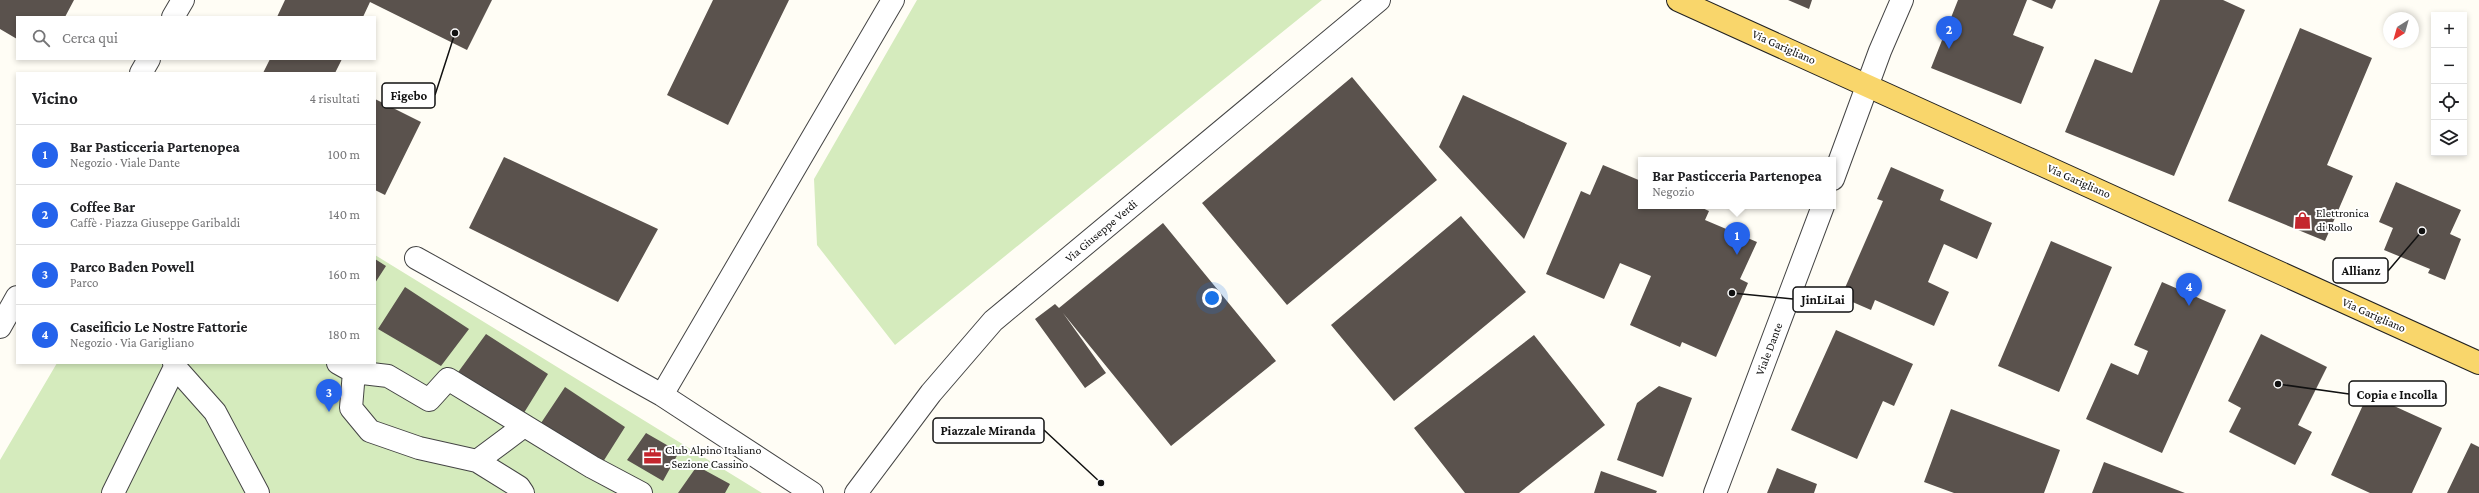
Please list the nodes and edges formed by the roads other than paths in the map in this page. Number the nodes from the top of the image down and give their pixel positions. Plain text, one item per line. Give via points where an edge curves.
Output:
1 (183, 0) edge
2 (892, 0) edge
3 (1380, 0) edge
4 (1678, 0) edge
5 (1902, 0) edge
6 (174, 16) edge
7 (148, 60) edge
8 (142, 72) edge
9 (1868, 85) junction
10 (1836, 171) edge
11 (1822, 209) edge
12 (416, 258) dead end
13 (16, 299) edge
14 (0, 327) edge
15 (2479, 363) edge
16 (175, 365) edge
17 (346, 368) edge
18 (662, 395) junction
19 (524, 426) junction
20 (477, 461) junction
21 (113, 493) edge
22 (258, 493) edge
23 (523, 493) edge
24 (641, 493) edge
25 (812, 493) edge
26 (856, 493) edge
27 (1715, 493) edge

1 - 6 street
2 - 18 street
3 - 26 street, Via Giuseppe Verdi via 992,321 931,393
4 - 9 main road, Via Garigliano
5 - 9 street
7 - 8 street
9 - 10 street
9 - 15 main road, Via Garigliano
11 - 27 street, Viale Dante
12 - 18 street
13 - 14 street
16 - 21 street
16 - 22 street via 215,412
17 - 19 street via 388,376 428,400 448,379
17 - 20 street via 351,408 370,431 419,448
18 - 25 street
19 - 20 street
19 - 24 street
20 - 23 street via 519,487

